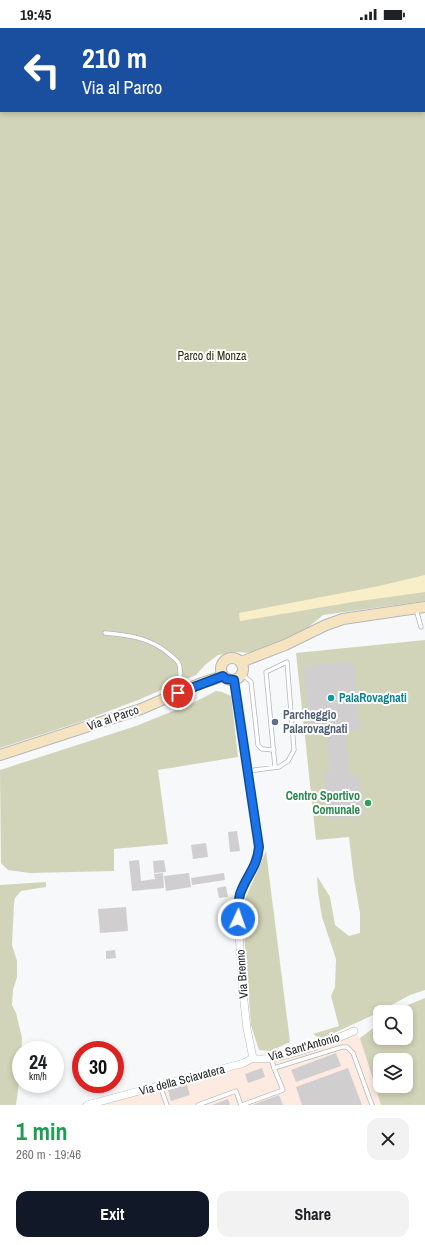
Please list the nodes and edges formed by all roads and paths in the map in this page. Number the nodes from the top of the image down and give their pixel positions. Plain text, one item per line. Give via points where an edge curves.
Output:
1 (422, 608) edge
2 (421, 627) dead end
3 (105, 632) dead end
4 (241, 662) junction
5 (223, 676) junction
6 (238, 677) junction
7 (178, 693) junction
8 (274, 750) junction
9 (0, 755) edge
10 (275, 768) junction
11 (247, 771) junction
12 (354, 1031) dead end
13 (253, 1058) junction
14 (271, 1058) junction
15 (274, 1068) junction
16 (160, 1086) junction
17 (87, 1105) edge
18 (167, 1105) edge
19 (198, 1105) edge
20 (241, 1105) edge
21 (372, 1105) edge

1 - 2 lane
1 - 4 street via 343,619
3 - 7 lane via 130,635 161,647 180,666
4 - 5 street via 232,657 222,662 220,670
4 - 6 street via 243,668
5 - 6 street via 226,679
5 - 7 street, Via al Parco
6 - 8 lane via 251,682 258,744 262,749
6 - 11 street, Via Brenno
7 - 9 street, Via al Parco via 136,710
8 - 10 lane
8 - 10 lane via 266,672 287,662 294,750 288,761
10 - 11 lane
11 - 13 street, Via Brenno via 259,847 258,858 241,893 238,919 247,1030
12 - 14 street, Via Sant'Antonio
13 - 14 street, Via Sant'Antonio
13 - 16 street, Via della Sciavatera via 244,1063
14 - 15 lane
15 - 20 lane via 283,1090
15 - 21 lane via 342,1047 347,1048 353,1053
16 - 17 street, Via della Sciavatera
16 - 18 lane
19 - 20 lane via 236,1091

